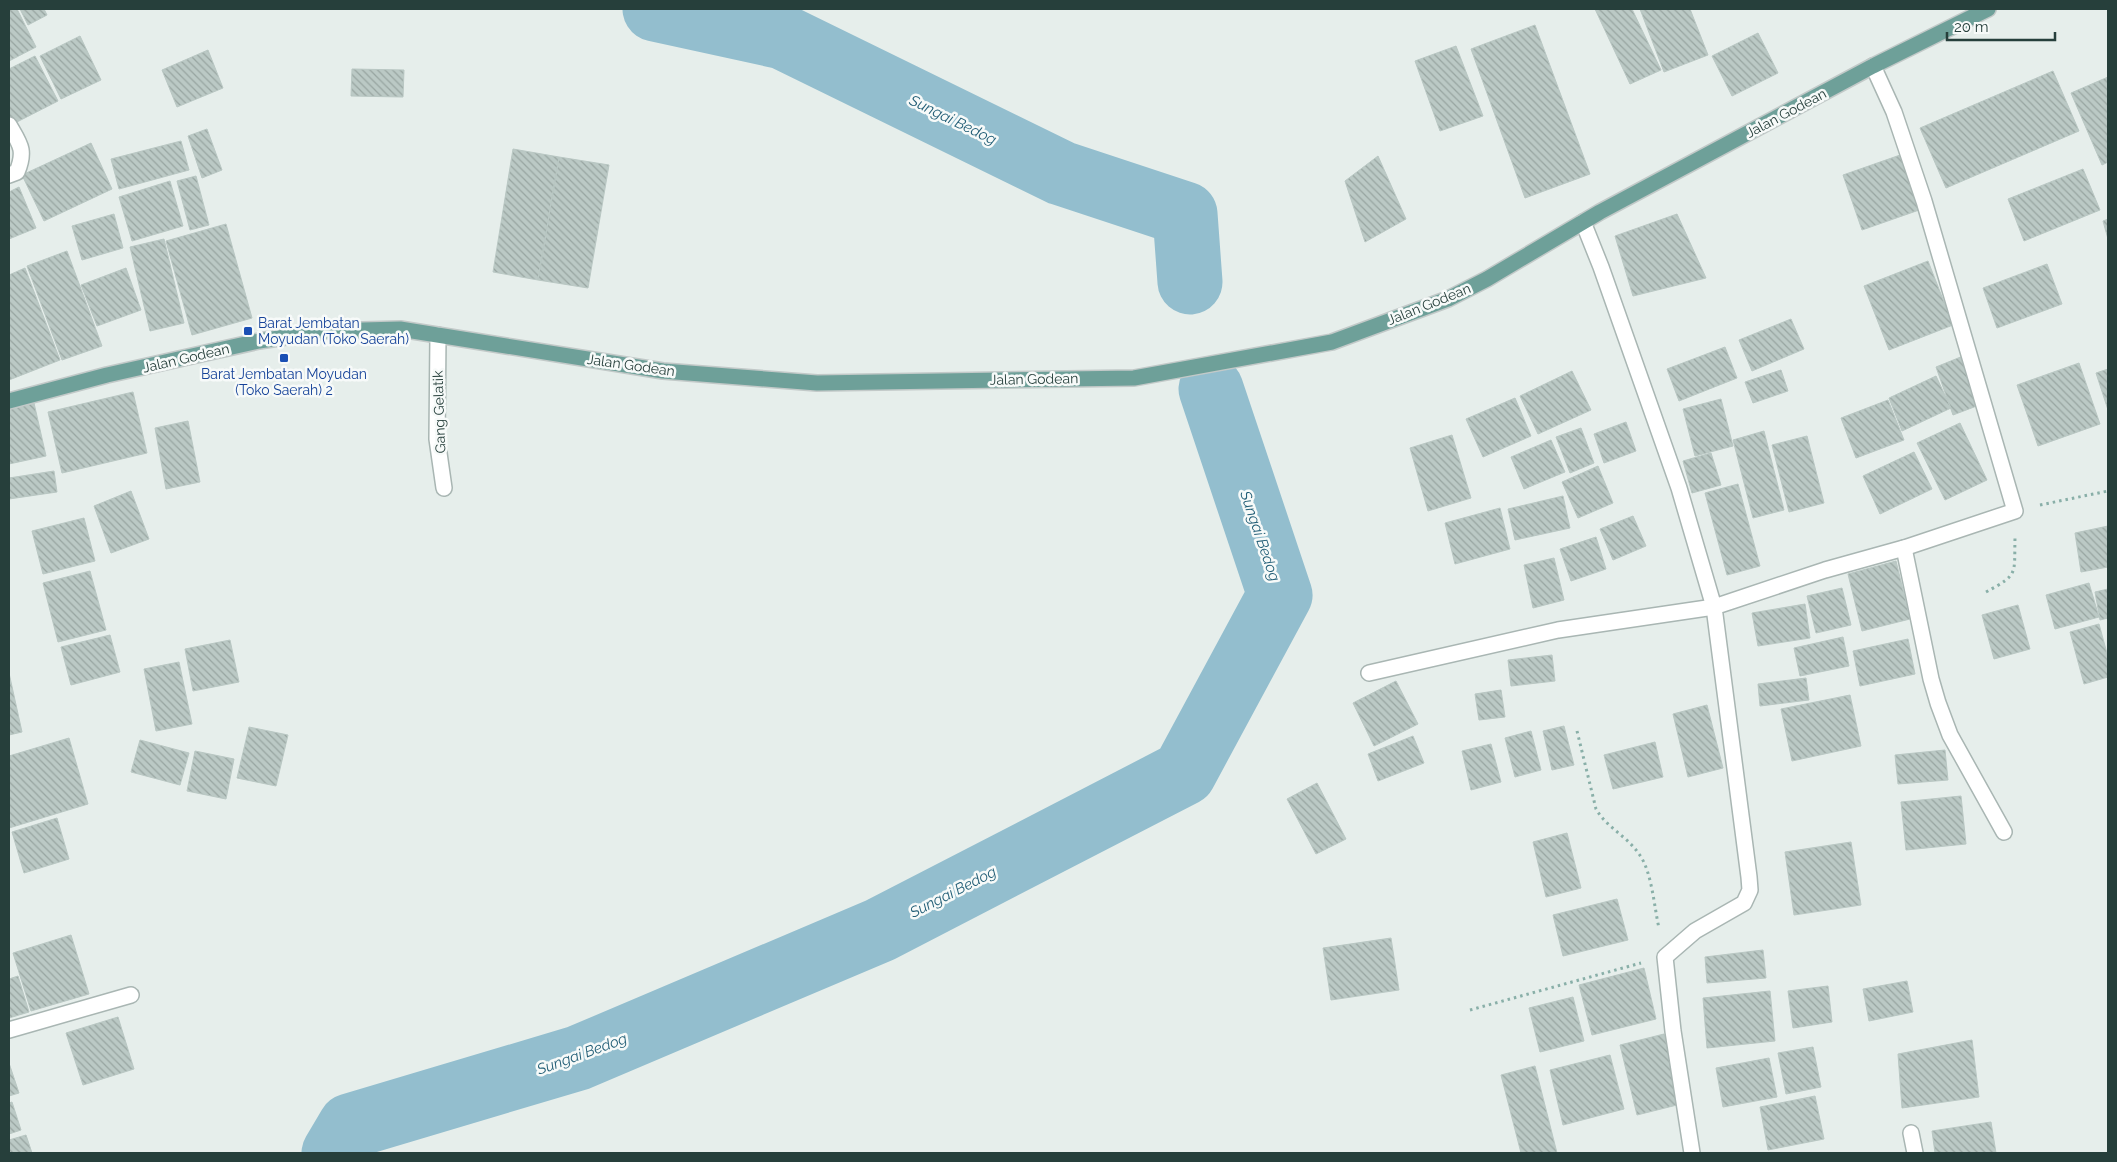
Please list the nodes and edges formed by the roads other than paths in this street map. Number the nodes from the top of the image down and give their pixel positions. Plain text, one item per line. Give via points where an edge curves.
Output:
1 (1988, 9) edge
2 (1873, 66) junction
3 (9, 125) edge
4 (9, 175) edge
5 (1583, 222) junction
6 (438, 335) junction
7 (9, 401) edge
8 (444, 488) dead end
9 (1904, 548) junction
10 (1714, 607) junction
11 (1369, 673) dead end
12 (2004, 832) dead end
13 (131, 995) dead end
14 (9, 1030) edge
15 (1911, 1133) dead end
16 (1692, 1153) edge
17 (1915, 1153) edge

1 - 2 main road, Jalan Godean
2 - 5 main road, Jalan Godean
2 - 9 street via 1894,112 1924,201 2015,511
3 - 4 street via 23,157 17,172
5 - 6 main road, Jalan Godean via 1448,299 1332,342 1134,378 817,383 663,371
5 - 10 street via 1678,488
6 - 7 main road, Jalan Godean via 400,330 326,331 259,341
6 - 8 street, Gang Gelatik via 437,439
9 - 10 street
9 - 12 street via 1938,703 1950,735
10 - 11 street via 1558,630
10 - 16 street via 1750,890 1744,903 1695,931 1665,956
13 - 14 street
15 - 17 street

